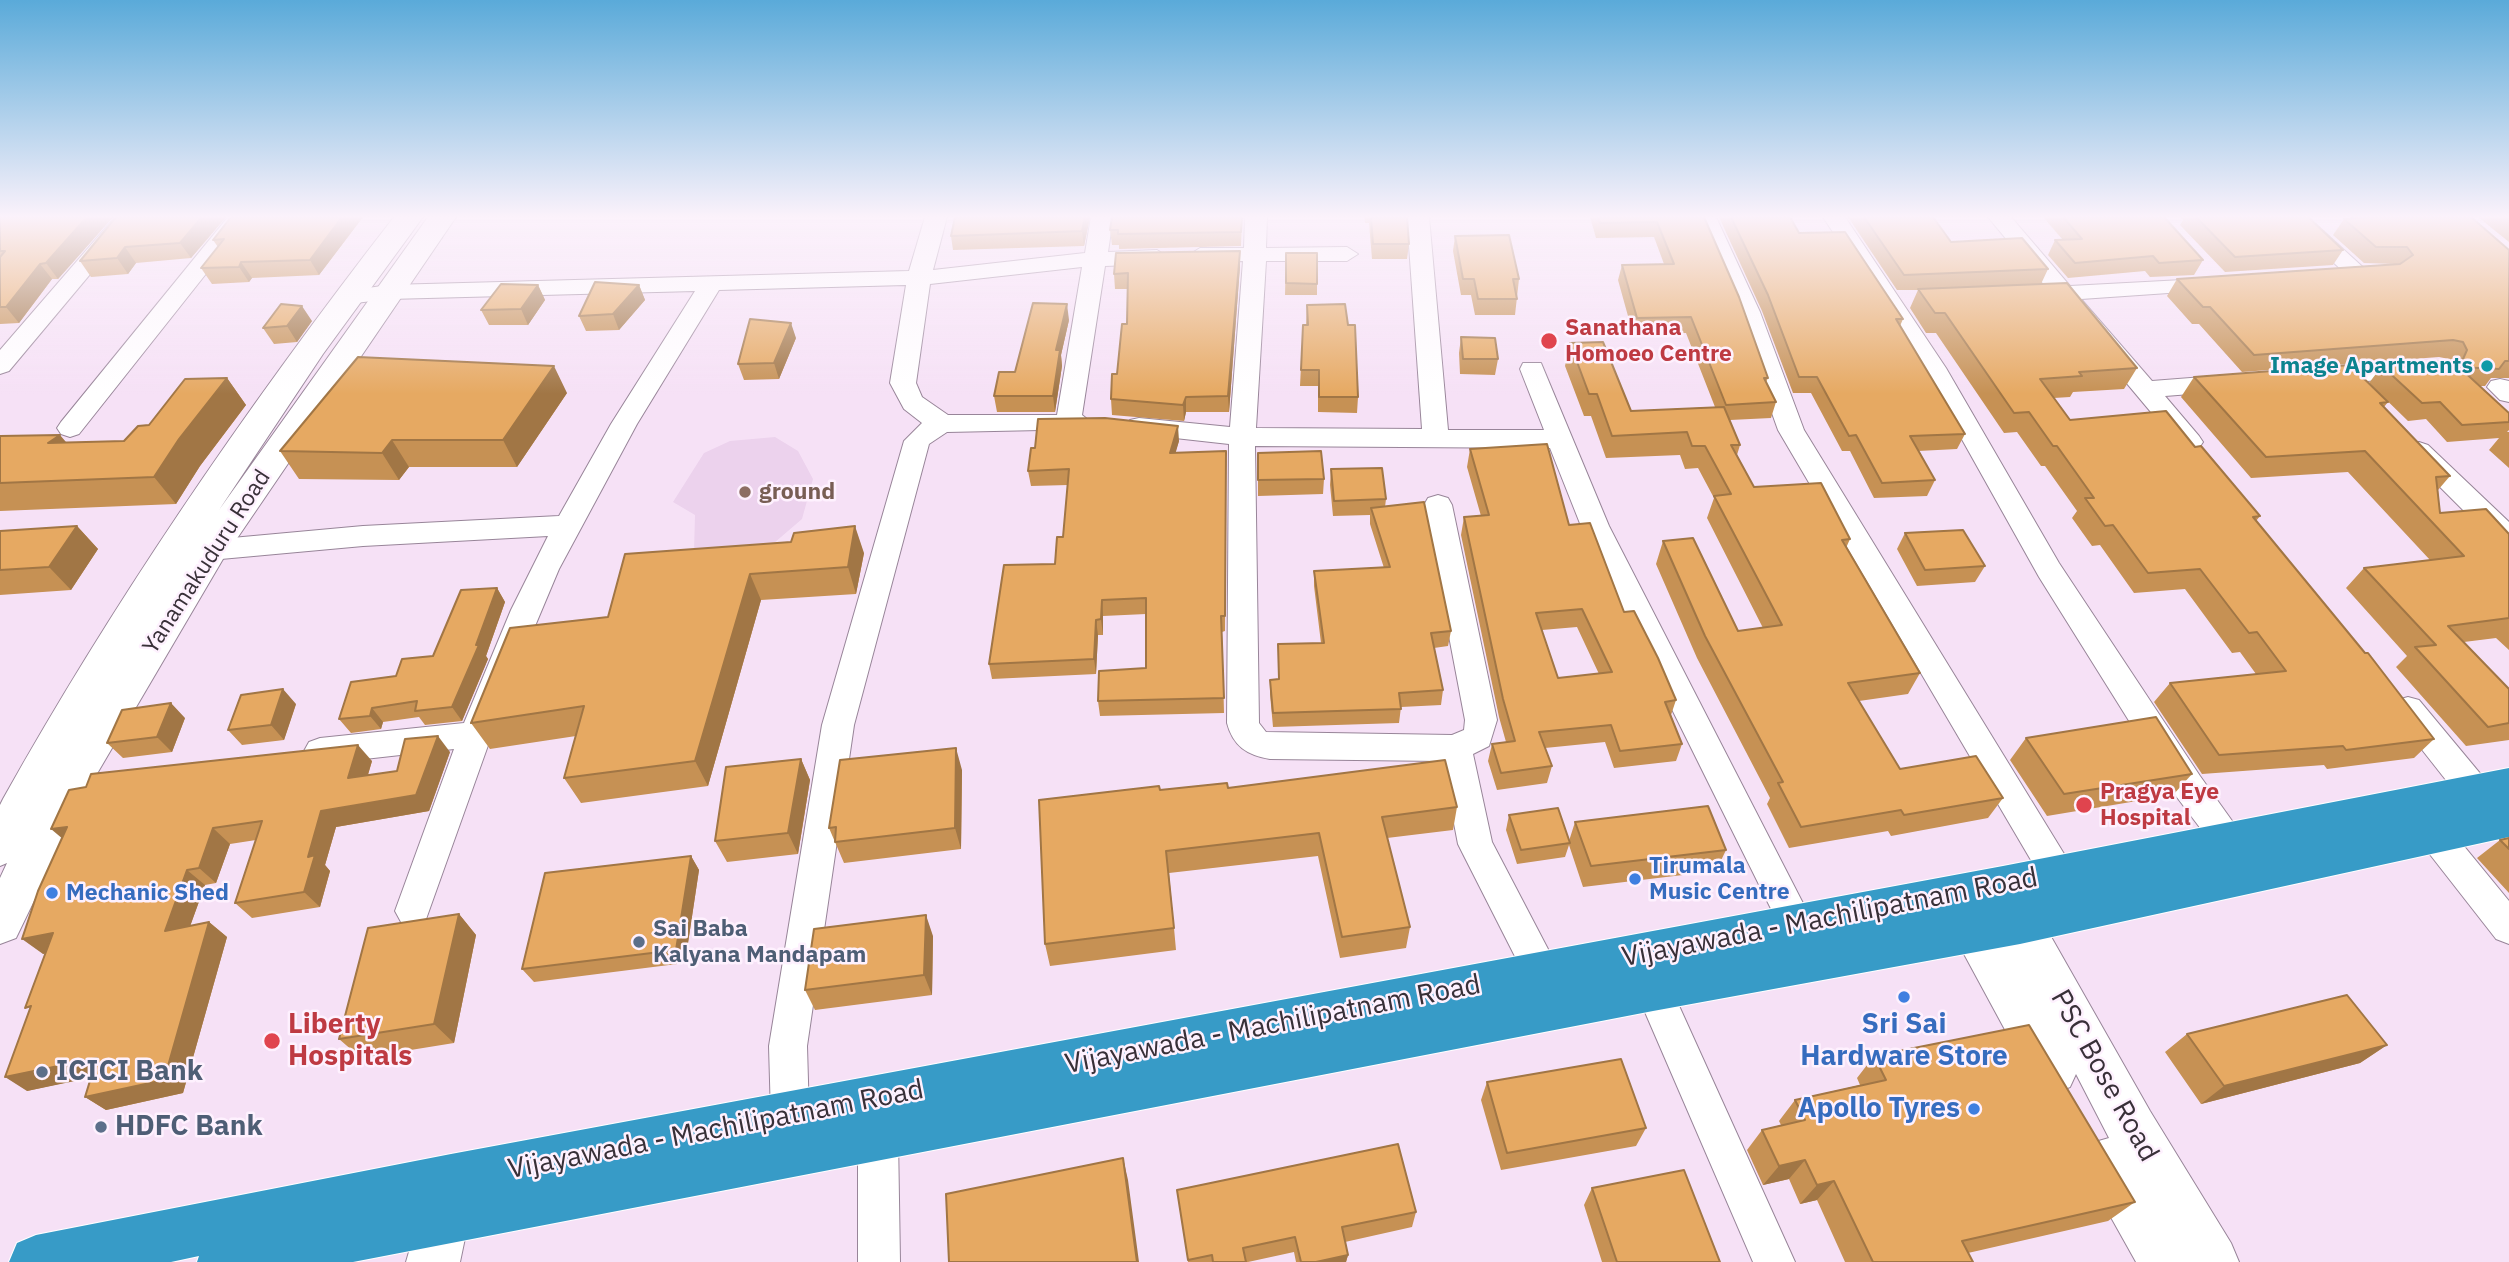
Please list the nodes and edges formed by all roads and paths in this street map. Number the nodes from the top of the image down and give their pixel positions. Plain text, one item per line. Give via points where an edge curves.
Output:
1 (77, 276) edge
2 (193, 276) edge
3 (363, 276) edge
4 (400, 276) edge
5 (939, 276) edge
6 (1093, 276) edge
7 (1253, 276) edge
8 (1423, 276) edge
9 (1732, 276) edge
10 (1883, 276) edge
11 (2048, 276) edge
12 (2217, 276) edge
13 (919, 278) junction
14 (711, 284) junction
15 (389, 292) junction
16 (2062, 293) junction
17 (2026, 295) edge
18 (347, 297) junction
19 (0, 366) edge
20 (2439, 368) edge
21 (1531, 369) dead end
22 (2342, 375) junction
23 (2300, 378) edge
24 (2258, 381) edge
25 (2147, 389) junction
26 (2362, 394) edge
27 (1068, 423) junction
28 (943, 424) junction
29 (70, 428) dead end
30 (2401, 433) edge
31 (1242, 437) junction
32 (1436, 439) junction
33 (1558, 439) junction
34 (2208, 463) edge
35 (1438, 505) dead end
36 (569, 525) junction
37 (2509, 539) edge
38 (210, 550) junction
39 (2389, 686) edge
40 (477, 734) junction
41 (1456, 748) junction
42 (287, 755) edge
43 (112, 775) edge
44 (71, 779) junction
45 (2498, 799) edge
46 (2433, 833) junction
47 (2228, 839) junction
48 (0, 847) edge
49 (2057, 873) junction
50 (1988, 909) junction
51 (413, 911) dead end
52 (0, 924) edge
53 (1796, 925) junction
54 (2509, 928) edge
55 (1543, 974) junction
56 (1653, 989) junction
57 (1236, 1050) junction
58 (790, 1116) junction
59 (878, 1137) junction
60 (438, 1240) edge
61 (36, 1262) edge
62 (224, 1262) edge
63 (879, 1262) edge
64 (1774, 1262) edge
65 (2166, 1262) edge
66 (2212, 1262) edge

1 - 19 street
2 - 29 street
3 - 18 street, Yanamakuduru Road
4 - 15 street, Yanamakuduru Road
5 - 13 street
6 - 27 street
7 - 31 street
8 - 32 street
9 - 49 street via 1791,430
10 - 47 street via 1903,300 1934,368 2049,570 2188,786
11 - 16 street
12 - 16 street via 2225,282
13 - 14 street
13 - 28 street via 902,383 906,397 917,409
14 - 15 street
14 - 36 street via 630,411
15 - 18 street
15 - 38 street, Yanamakuduru Road
16 - 17 street
16 - 25 street
18 - 48 street, Yanamakuduru Road via 214,488 105,660
20 - 22 street
21 - 33 street
22 - 23 street
22 - 26 street
24 - 25 street
25 - 34 street
27 - 28 street
27 - 31 street
28 - 58 street via 917,441 838,726 788,1046
30 - 37 street
31 - 32 street
31 - 41 street via 1245,733 1270,746
32 - 33 street
33 - 53 street via 1595,526
35 - 41 street via 1481,720 1478,737
36 - 38 street
36 - 40 street via 519,625
38 - 44 street, Yanamakuduru Road
39 - 45 street
40 - 42 street
40 - 51 street
41 - 55 street via 1475,844
43 - 44 street
44 - 52 street, Yanamakuduru Road
45 - 46 highway, Vijayawada - Machilipatnam Road
45 - 47 highway, Vijayawada - Machilipatnam Road
46 - 50 highway, Vijayawada - Machilipatnam Road
46 - 54 street
47 - 49 highway, Vijayawada - Machilipatnam Road
49 - 50 highway, Vijayawada - Machilipatnam Road
50 - 53 highway, Vijayawada - Machilipatnam Road
50 - 56 highway, Vijayawada - Machilipatnam Road
50 - 65 street, PSC Bose Road
50 - 66 street, PSC Bose Road via 2132,1129
53 - 55 highway, Vijayawada - Machilipatnam Road
55 - 57 highway, Vijayawada - Machilipatnam Road
56 - 57 highway, Vijayawada - Machilipatnam Road
56 - 64 street
57 - 58 highway, Vijayawada - Machilipatnam Road
57 - 59 highway, Vijayawada - Machilipatnam Road
58 - 61 highway, Vijayawada - Machilipatnam Road
59 - 60 highway, Vijayawada - Machilipatnam Road
59 - 63 street
60 - 62 highway, Vijayawada - Machilipatnam Road

